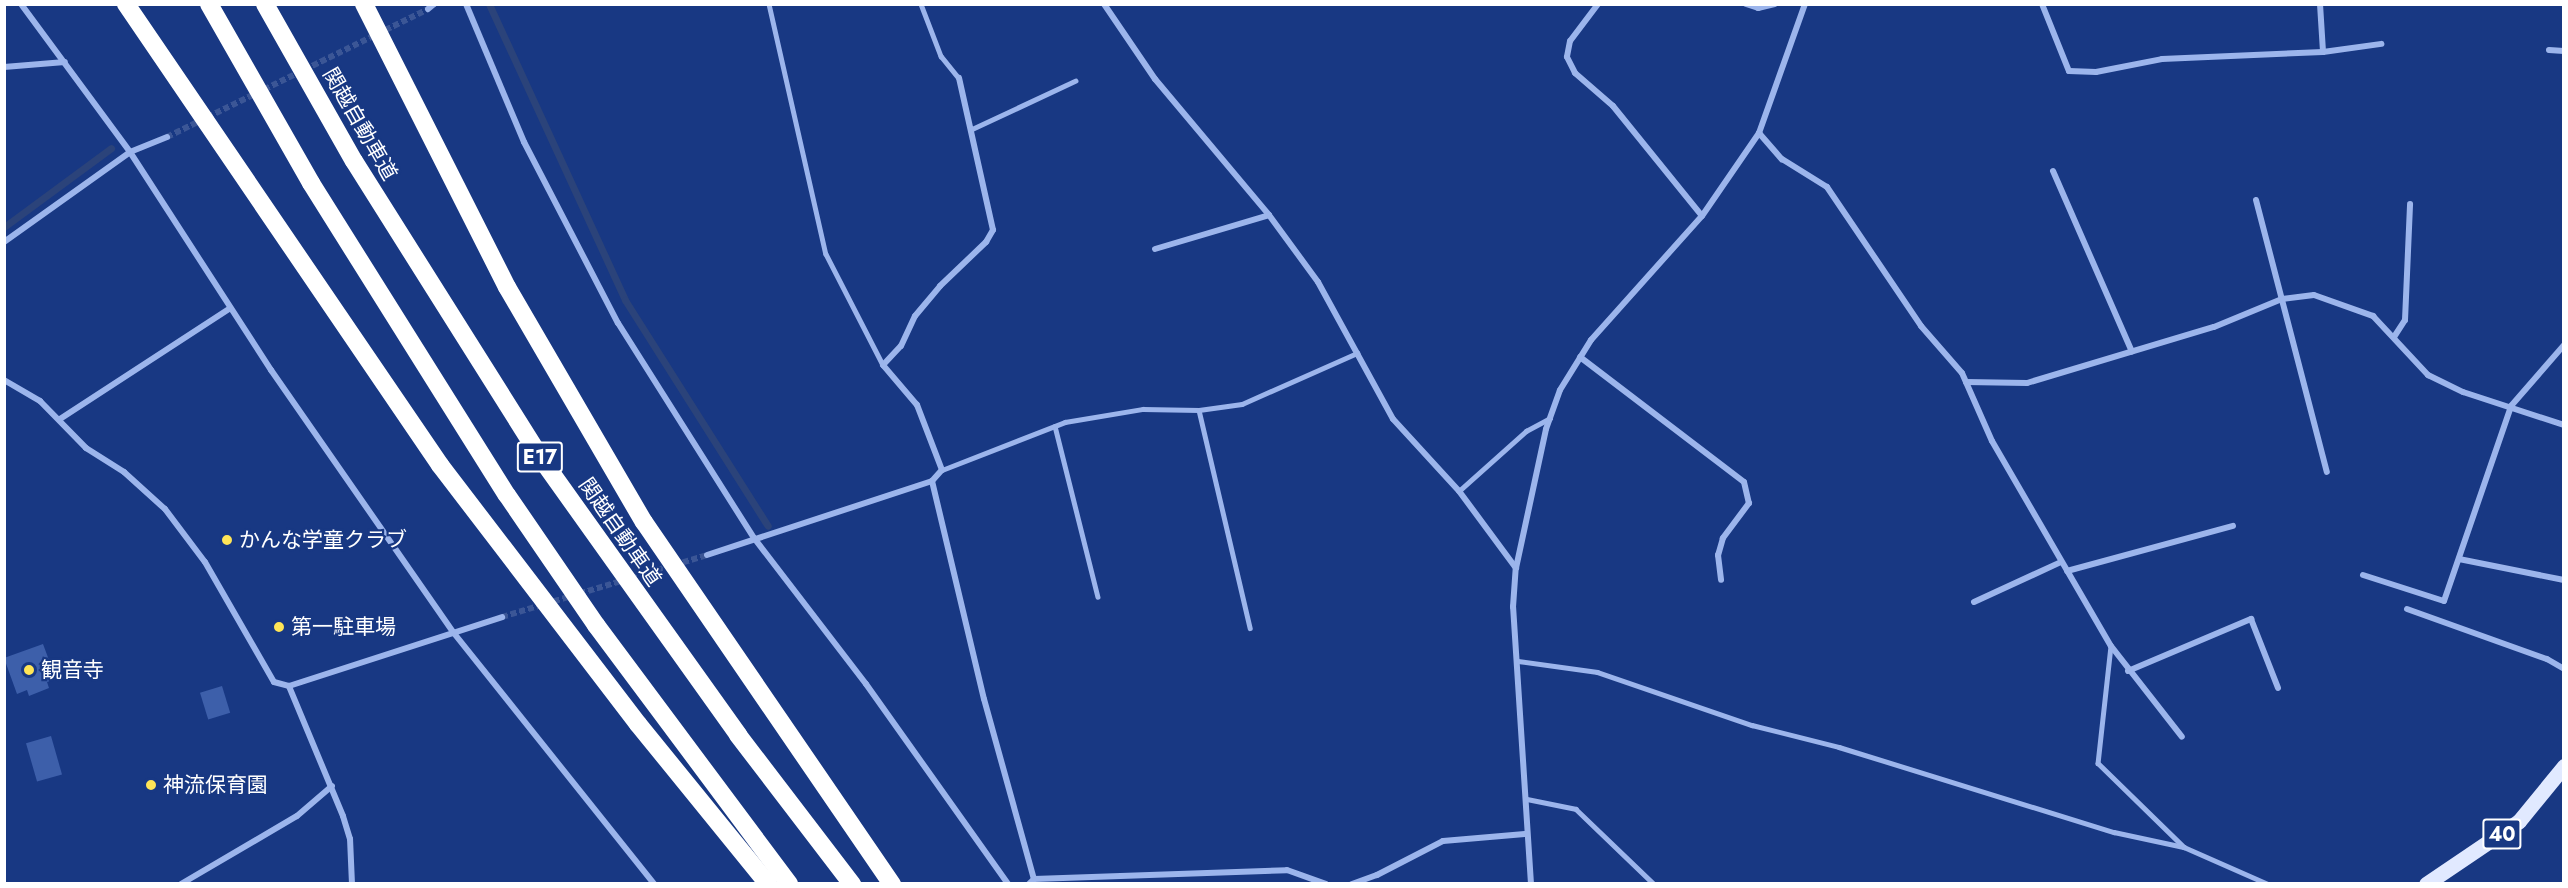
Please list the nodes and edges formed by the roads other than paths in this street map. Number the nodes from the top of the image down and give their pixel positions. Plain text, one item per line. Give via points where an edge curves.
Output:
1 (21, 4) edge
2 (126, 4) edge
3 (209, 4) edge
4 (265, 4) edge
5 (364, 4) edge
6 (466, 4) edge
7 (769, 4) edge
8 (921, 4) edge
9 (1104, 4) edge
10 (1598, 4) edge
11 (1746, 4) edge
12 (1775, 4) edge
13 (1805, 4) edge
14 (2042, 4) edge
15 (2320, 4) edge
16 (2381, 44) dead end
17 (2548, 50) dead end
18 (2564, 51) edge
19 (2323, 52) junction
20 (65, 62) junction
21 (4, 67) edge
22 (958, 78) joint
23 (1075, 81) dead end
24 (972, 129) junction
25 (1759, 133) junction
26 (167, 137) tunnel mouth
27 (130, 152) junction
28 (2053, 171) dead end
29 (2256, 200) dead end
30 (2410, 204) dead end
31 (1269, 214) junction
32 (1702, 216) junction
33 (4, 242) edge
34 (1155, 249) dead end
35 (2282, 299) junction
36 (230, 308) junction
37 (2394, 337) junction
38 (2564, 345) edge
39 (2132, 352) junction
40 (1357, 353) junction
41 (1581, 357) junction
42 (883, 365) junction
43 (4, 380) edge
44 (1966, 382) junction
45 (2511, 406) junction
46 (1199, 410) junction
47 (1550, 418) junction
48 (60, 419) junction
49 (2564, 425) edge
50 (1055, 426) junction
51 (942, 470) junction
52 (2327, 472) dead end
53 (932, 481) junction
54 (1460, 491) junction
55 (2233, 526) dead end
56 (754, 538) junction
57 (707, 555) tunnel mouth
58 (2459, 559) junction
59 (2061, 562) junction
60 (1516, 568) junction
61 (2067, 571) junction
62 (2363, 575) dead end
63 (1721, 580) dead end
64 (2564, 580) edge
65 (1098, 597) dead end
66 (1974, 602) dead end
67 (2407, 609) dead end
68 (502, 617) tunnel mouth
69 (1250, 628) dead end
70 (453, 632) junction
71 (2110, 646) junction
72 (1518, 661) junction
73 (2564, 669) edge
74 (2128, 671) junction
75 (289, 686) junction
76 (2278, 688) dead end
77 (2182, 737) dead end
78 (2564, 766) edge
79 (332, 786) junction
80 (1527, 799) junction
81 (1525, 834) junction
82 (2184, 847) junction
83 (1031, 881) edge
84 (181, 884) edge
85 (352, 884) edge
86 (654, 884) edge
87 (768, 884) edge
88 (789, 884) edge
89 (852, 884) edge
90 (892, 884) edge
91 (1008, 884) edge
92 (1326, 884) edge
93 (1352, 884) edge
94 (1531, 884) edge
95 (1654, 884) edge
96 (2268, 884) edge
97 (2426, 884) edge

1 - 20 street
2 - 87 highway via 441,465 631,715
3 - 88 highway, E17 via 358,260 507,495 596,625
4 - 89 highway, 関越自動車道 / E17 via 366,180 545,464 738,735
5 - 90 highway via 507,287 627,493 728,649
6 - 56 street via 524,142 618,323
7 - 42 lane via 826,254
8 - 22 lane via 941,56
9 - 31 street via 1155,79
10 - 32 street via 1570,41 1567,57 1575,73 1613,106
11 - 12 street via 1758,8
13 - 25 street
14 - 19 street via 2069,71 2096,72 2162,59
15 - 19 street
16 - 19 street
17 - 18 street
20 - 21 street
20 - 27 street
22 - 24 street
23 - 24 lane
24 - 42 street via 993,230 921,308 901,346
25 - 32 street
25 - 44 street via 1782,159 1827,187 1921,326
26 - 27 street
27 - 33 street
27 - 36 street
28 - 39 street
29 - 35 street
30 - 37 street via 2405,320
31 - 34 street
31 - 40 street via 1318,282
32 - 41 street via 1591,340
35 - 37 street via 2314,295 2339,303 2373,316
35 - 39 street via 2214,327
35 - 52 street
36 - 48 street
36 - 70 street
37 - 45 street via 2428,375 2463,392
38 - 45 street
39 - 44 street via 2026,383
40 - 46 lane via 1242,404
40 - 54 street via 1393,419
41 - 47 street via 1560,390
41 - 63 street via 1744,482 1749,503 1723,538 1718,555
42 - 51 street via 917,405
43 - 48 street via 40,401
44 - 59 street via 1992,441
45 - 49 street
45 - 58 street
46 - 50 lane via 1143,409
46 - 69 lane
47 - 54 lane via 1526,431
47 - 60 street
48 - 75 street via 86,448 124,472 165,509 205,562 274,682
50 - 51 lane
50 - 65 lane
51 - 53 street
53 - 56 street
53 - 83 street
54 - 60 street
55 - 61 street
56 - 57 street
56 - 91 street via 866,684
58 - 62 street via 2444,602
58 - 64 street
59 - 61 street
59 - 66 street
60 - 72 street via 1513,607
61 - 71 street
67 - 73 street via 2547,659
68 - 70 street
70 - 75 street
70 - 86 street
71 - 74 street
71 - 82 lane via 2097,763
72 - 80 street
72 - 82 lane via 1597,672 1701,704 1752,725 1839,747 2114,832
74 - 76 street via 2252,619
74 - 77 street
75 - 79 street
78 - 97 main road, 40 via 2519,821
79 - 84 street via 297,816
79 - 85 street via 350,839
80 - 81 street
80 - 95 lane via 1576,809
81 - 93 street via 1443,841
81 - 94 street
82 - 96 lane
83 - 92 street via 1287,870

